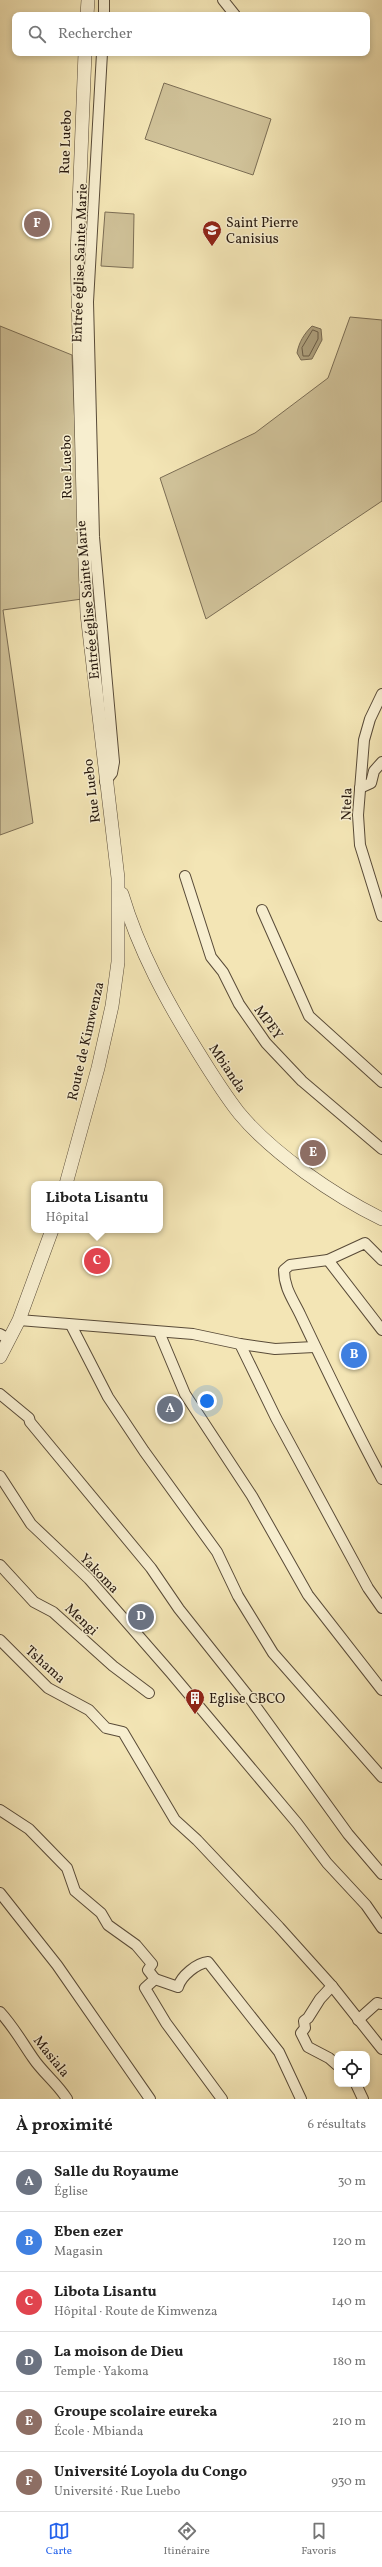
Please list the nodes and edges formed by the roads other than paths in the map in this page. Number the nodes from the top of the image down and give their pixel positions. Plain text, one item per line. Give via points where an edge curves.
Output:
1 (88, 0) edge
2 (104, 0) edge
3 (223, 0) edge
4 (87, 12) edge
5 (104, 12) edge
6 (233, 12) edge
7 (85, 56) edge
8 (102, 56) edge
9 (382, 694) edge
10 (382, 762) edge
11 (105, 782) junction
12 (360, 788) junction
13 (185, 876) dead end
14 (118, 878) junction
15 (262, 910) dead end
16 (382, 916) edge
17 (382, 1082) edge
18 (382, 1150) edge
19 (67, 1181) edge
20 (382, 1219) edge
21 (51, 1233) edge
22 (328, 1260) junction
23 (382, 1260) edge
24 (19, 1320) junction
25 (71, 1325) junction
26 (382, 1330) edge
27 (159, 1332) junction
28 (5, 1336) edge
29 (240, 1344) junction
30 (314, 1347) junction
31 (0, 1357) edge
32 (0, 1394) edge
33 (0, 1476) edge
34 (382, 1479) edge
35 (0, 1565) edge
36 (382, 1608) edge
37 (0, 1640) edge
38 (382, 1690) edge
39 (148, 1693) dead end
40 (382, 1777) edge
41 (0, 1810) edge
42 (382, 1874) edge
43 (0, 1893) edge
44 (382, 1928) edge
45 (155, 1979) junction
46 (332, 1986) junction
47 (382, 2004) edge
48 (0, 2012) edge
49 (358, 2020) junction
50 (382, 2049) edge
51 (334, 2062) edge
52 (357, 2087) edge
53 (67, 2099) edge
54 (150, 2099) edge
55 (222, 2099) edge
56 (301, 2099) edge
57 (363, 2099) edge

1 - 4 street
2 - 5 street
3 - 6 street
7 - 11 street, Rue Luebo via 77,255 84,537 87,614
8 - 11 street, Entrée église Sainte Marie via 88,302 94,536 114,762 112,773
9 - 12 street, Ntela via 370,719 364,740
10 - 12 street via 374,771 371,783
11 - 14 street, Rue Luebo
12 - 16 street, Ntela via 360,845
13 - 18 street, MPEY via 211,957 266,1043 302,1081
14 - 19 street, Route de Kimwenza via 118,962 112,1006
14 - 20 street, Mbianda via 142,952 179,1022 240,1114 293,1163 328,1188
15 - 17 street via 308,1016
21 - 24 street
22 - 23 street via 365,1243
22 - 26 street
22 - 30 street via 290,1265 284,1270 287,1291
24 - 25 street
24 - 28 street
25 - 27 street
25 - 40 street via 108,1397 217,1552 238,1596 273,1653
27 - 29 street via 206,1335
27 - 38 street via 185,1394 252,1496 308,1595
28 - 31 street
29 - 30 street via 275,1349
29 - 36 street via 276,1418 368,1588
30 - 34 street
32 - 42 street via 29,1418 151,1568 335,1817
33 - 44 street, Yakoma via 31,1524 89,1579 229,1742 327,1863 366,1905
35 - 39 street, Mengi via 34,1602 53,1612
37 - 46 street, Tshama via 48,1688 89,1710 106,1728 123,1732 175,1820 197,1840
41 - 45 street via 29,1829 67,1868 73,1889 101,1913 108,1925 136,1945 152,1964 148,1970
43 - 54 street via 57,1965
45 - 55 street via 144,1988 166,2023
45 - 56 street via 178,1987 180,1981 194,1967 208,1962 279,2052
46 - 49 street, Tshama
46 - 51 street via 304,2021 305,2028 301,2033 308,2048
47 - 49 street via 377,2003
48 - 53 street, Masiala via 15,2028 33,2059 59,2086
49 - 50 street, Tshama
52 - 57 street

